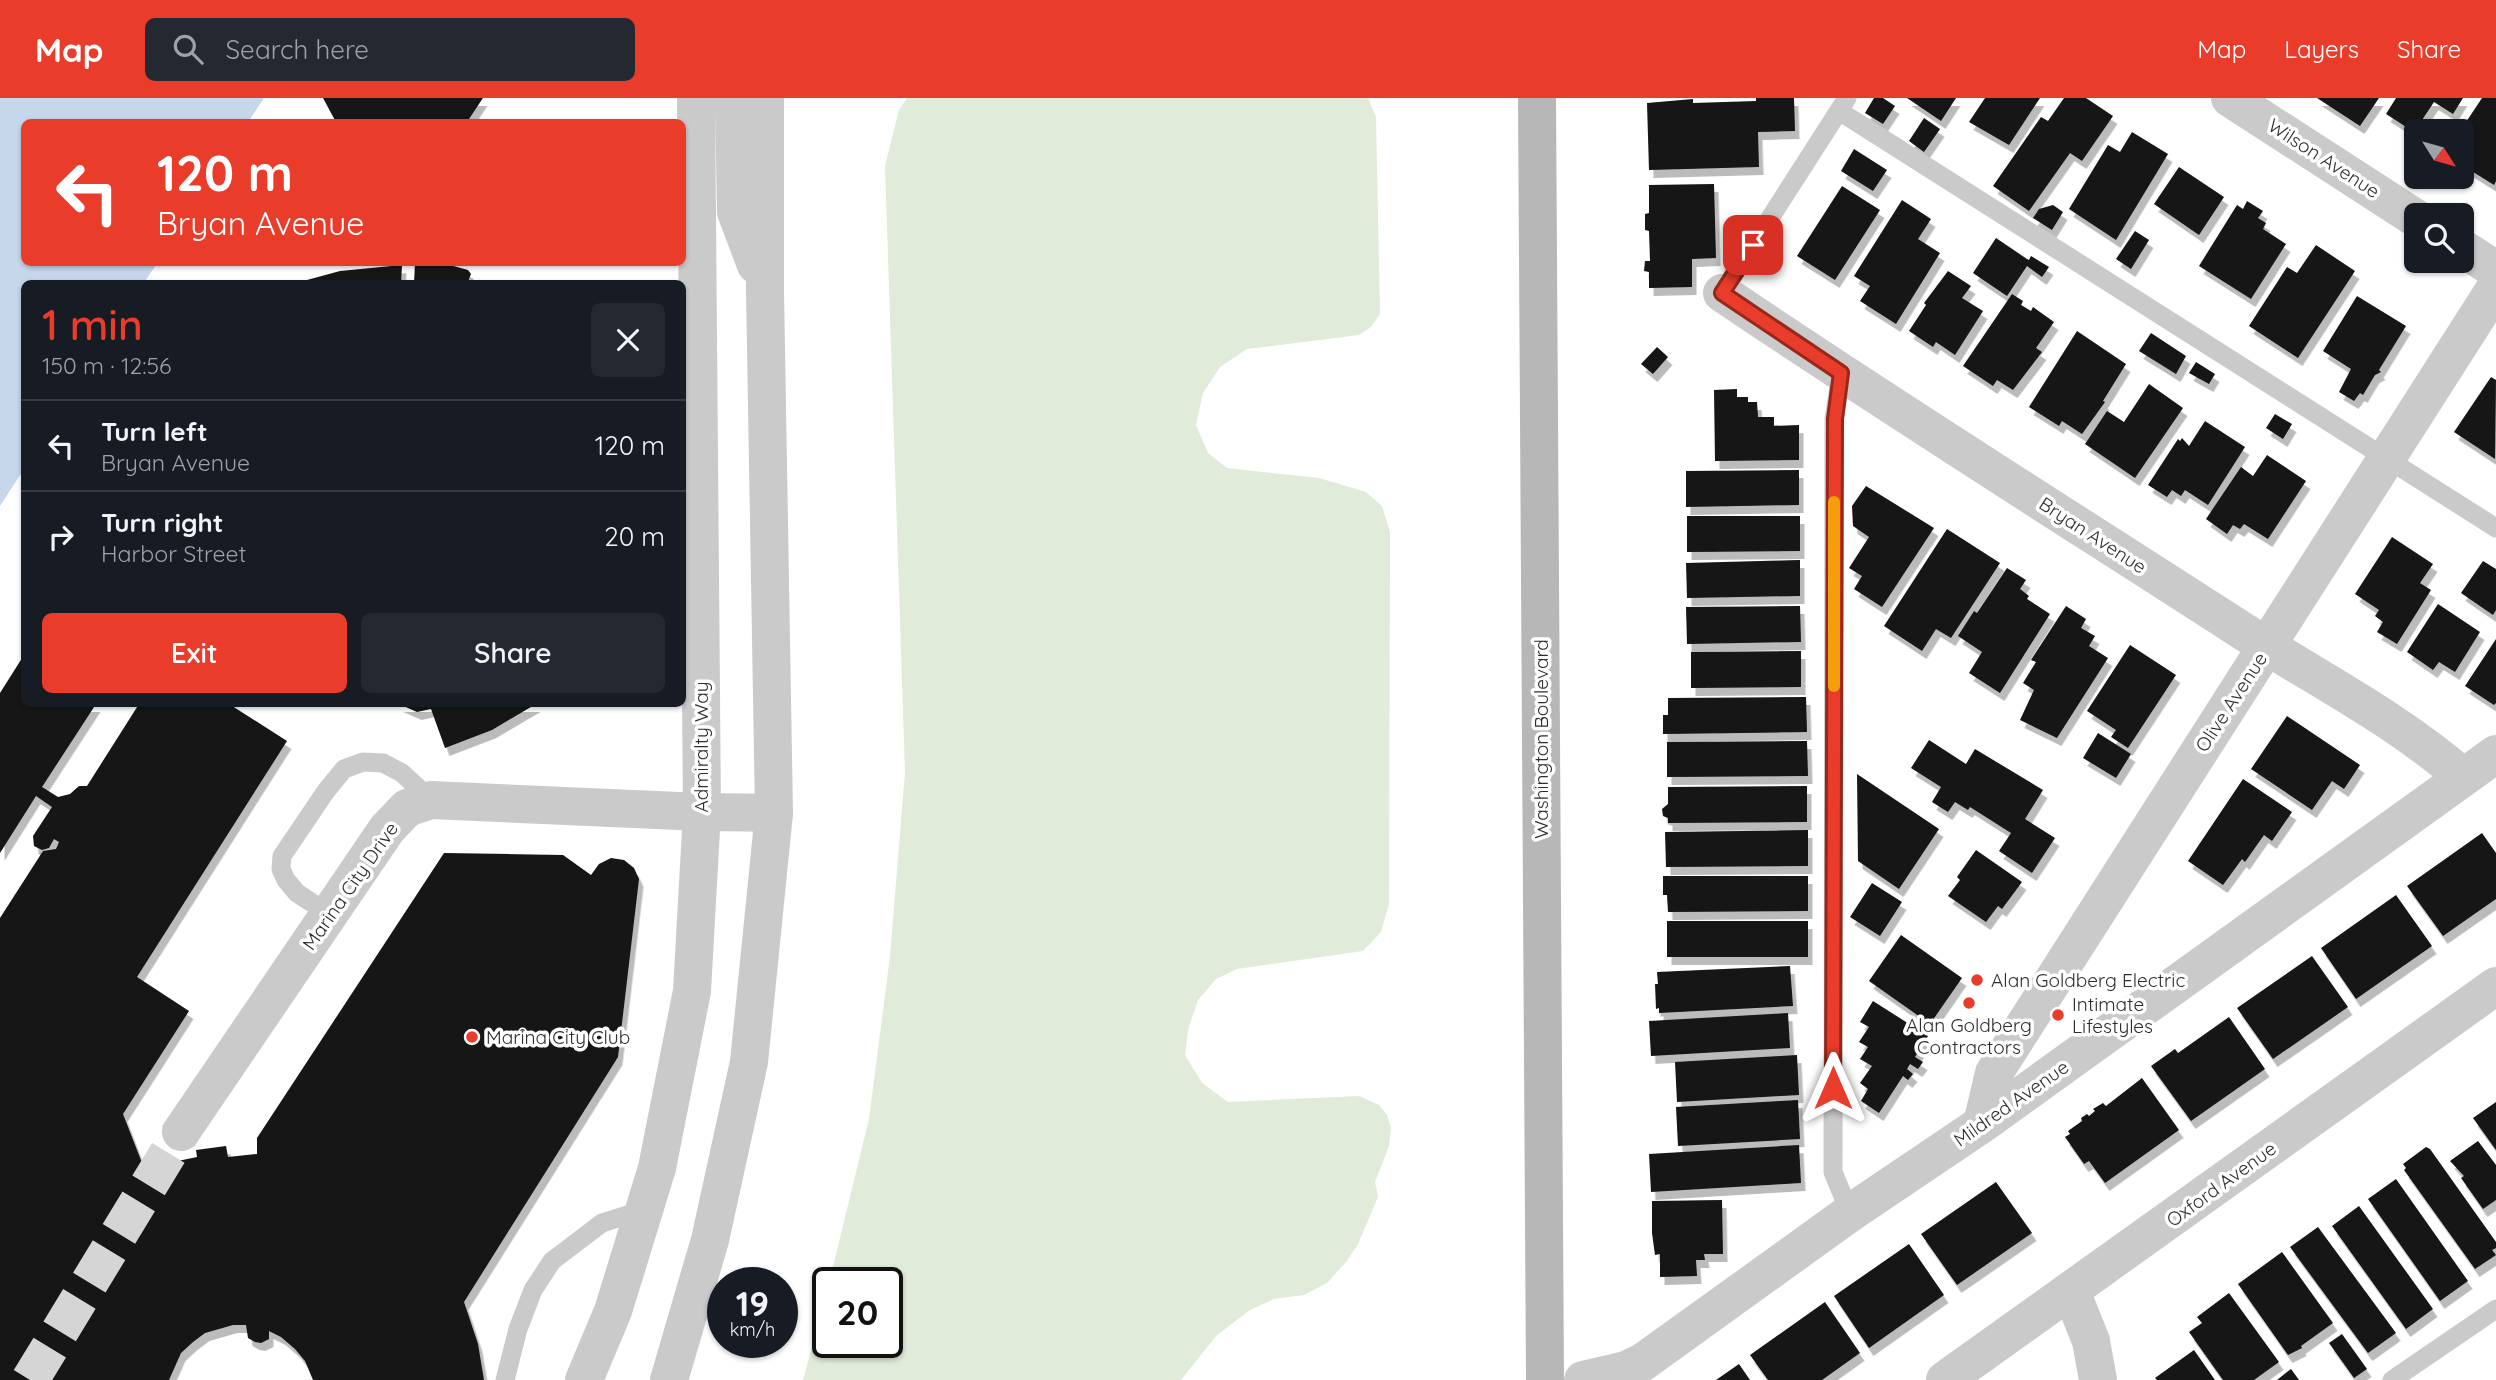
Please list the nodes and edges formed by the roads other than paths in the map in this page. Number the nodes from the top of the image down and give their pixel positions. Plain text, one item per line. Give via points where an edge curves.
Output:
1 (696, 98) edge
2 (730, 98) edge
3 (765, 98) edge
4 (1537, 98) edge
5 (2230, 98) edge
6 (1843, 104) edge
7 (2404, 211) edge
8 (2474, 256) edge
9 (2496, 270) edge
10 (2496, 287) edge
11 (765, 290) junction
12 (1722, 293) joint
13 (1841, 373) junction
14 (2387, 457) junction
15 (2496, 528) edge
16 (2266, 646) junction
17 (2496, 754) edge
18 (2463, 777) junction
19 (431, 800) junction
20 (702, 812) junction
21 (774, 813) junction
22 (329, 914) junction
23 (2496, 986) edge
24 (1982, 1124) junction
25 (181, 1132) tunnel mouth
26 (643, 1210) junction
27 (1850, 1213) junction
28 (2071, 1291) junction
29 (2496, 1309) edge
30 (505, 1380) edge
31 (584, 1380) edge
32 (669, 1380) edge
33 (1545, 1380) edge
34 (1583, 1380) edge
35 (1945, 1380) edge
36 (2098, 1380) edge
37 (2392, 1380) edge

1 - 20 street, Admiralty Way
2 - 11 street via 734,104 736,212
3 - 11 street
4 - 33 main road, Washington Boulevard
5 - 7 street, Wilson Avenue
6 - 12 lane
6 - 14 lane
8 - 9 street
10 - 14 street, Olive Avenue
11 - 21 street
12 - 13 street, Bryan Avenue
13 - 16 street, Bryan Avenue
13 - 27 lane via 1835,419 1833,1172
14 - 15 lane
14 - 16 street, Olive Avenue
16 - 18 street, Bryan Avenue via 2432,750
16 - 24 street, Olive Avenue via 1994,1073
17 - 18 street, Mildred Avenue
18 - 24 street, Mildred Avenue
19 - 20 street, Marina City Drive
19 - 22 street, Marina City Drive via 407,808 387,829
19 - 22 lane via 402,773 383,763 363,762 344,769 282,856 286,880
20 - 21 street, Marina City Drive
20 - 26 street, Admiralty Way via 692,991 657,1168
21 - 32 street via 749,1062 710,1240
22 - 25 street, Marina City Drive
23 - 28 street, Oxford Avenue
24 - 27 street, Mildred Avenue
26 - 30 lane via 602,1223 552,1261 533,1290
26 - 31 street, Admiralty Way via 613,1311
27 - 34 street, Mildred Avenue via 1643,1362
28 - 35 street, Oxford Avenue
28 - 36 street via 2091,1341
29 - 37 lane

